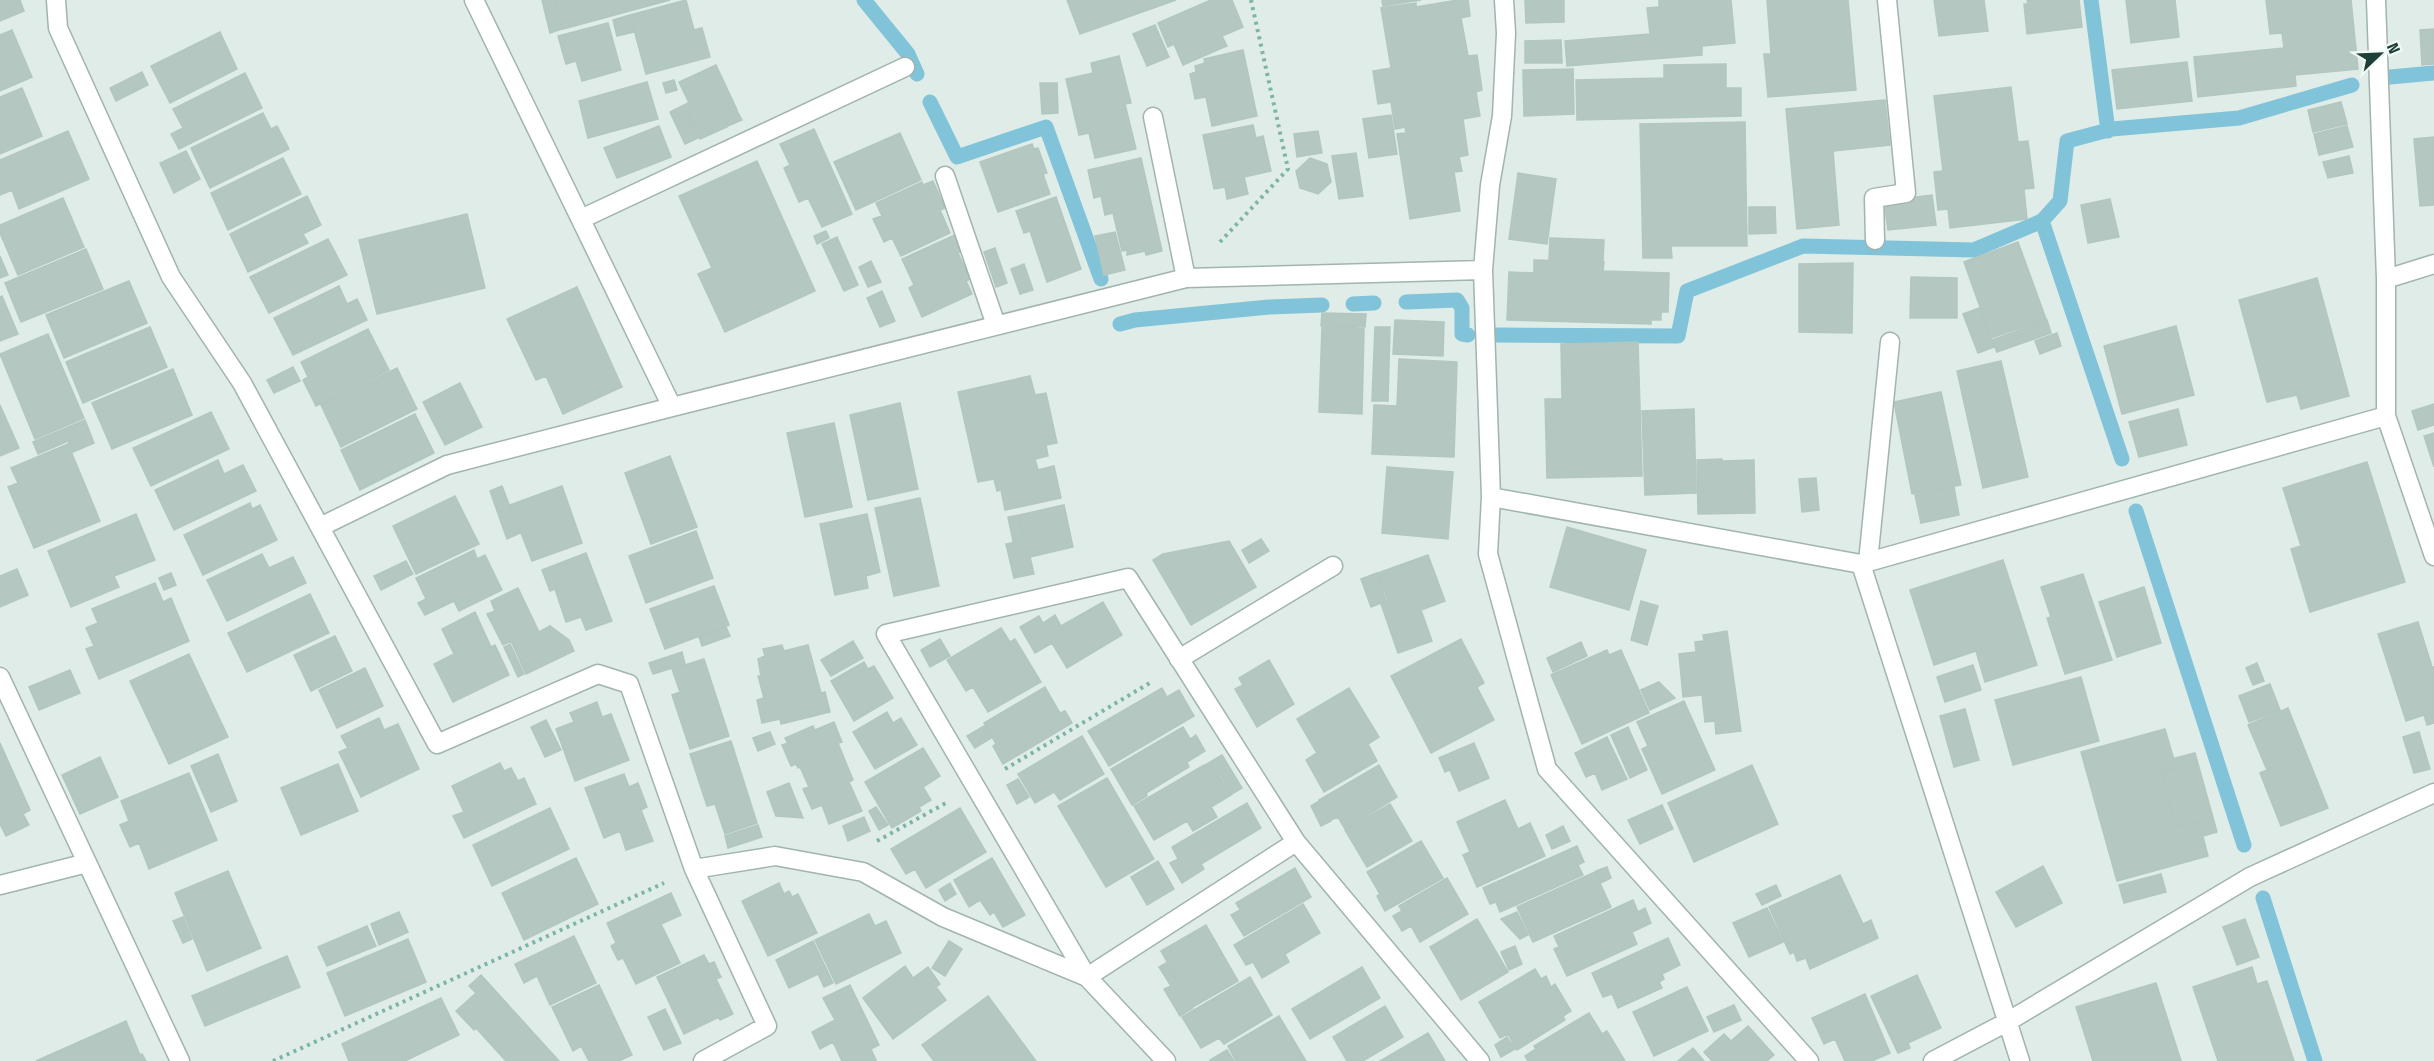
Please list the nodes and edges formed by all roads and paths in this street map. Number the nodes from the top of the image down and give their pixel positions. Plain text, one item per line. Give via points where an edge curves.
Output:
1 (56, 0) edge
2 (474, 0) edge
3 (1251, 0) edge
4 (1504, 0) edge
5 (1887, 0) edge
6 (2376, 0) edge
7 (905, 67) dead end
8 (1153, 117) dead end
9 (945, 176) dead end
10 (581, 219) junction
11 (1875, 240) dead end
12 (2434, 264) edge
13 (1483, 270) junction
14 (1186, 278) junction
15 (2386, 279) junction
16 (996, 325) junction
17 (1890, 342) dead end
18 (672, 407) junction
19 (2386, 416) junction
20 (1491, 497) junction
21 (320, 527) junction
22 (2434, 556) edge
23 (1865, 563) junction
24 (1332, 566) dead end
25 (1180, 661) junction
26 (0, 677) edge
27 (976, 786) junction
28 (2434, 793) edge
29 (1296, 842) junction
30 (87, 863) junction
31 (832, 866) junction
32 (694, 869) junction
33 (0, 885) edge
34 (1087, 977) junction
35 (2007, 1022) junction
36 (180, 1061) edge
37 (273, 1061) edge
38 (703, 1061) edge
39 (1166, 1061) edge
40 (1480, 1061) edge
41 (1809, 1061) edge
42 (1933, 1061) edge
43 (2020, 1061) edge

1 - 21 street via 58,28 171,277 242,383
2 - 10 street
3 - 14 path via 1288,169
4 - 13 street via 1502,116 1490,185
5 - 11 street via 1906,193 1874,198
6 - 15 street
7 - 10 street
8 - 14 street
9 - 16 street
10 - 18 street
12 - 15 street
13 - 14 street
13 - 20 street
14 - 16 street
15 - 19 street
16 - 18 street
17 - 23 street
18 - 21 street via 447,465
19 - 22 street
19 - 23 street
20 - 23 street
20 - 41 street via 1488,554 1547,769
21 - 32 street via 437,744 598,674 629,684
23 - 35 street
24 - 25 street
25 - 27 path
25 - 27 street via 1128,578 886,633
25 - 29 street
26 - 30 street
27 - 31 path
27 - 34 street
28 - 35 street via 2250,877
29 - 34 street
29 - 40 street
30 - 33 street
30 - 36 street
31 - 32 street via 775,856
31 - 34 street via 863,872 943,917
32 - 37 path
32 - 38 street via 767,1026
34 - 39 street
35 - 42 street
35 - 43 street

